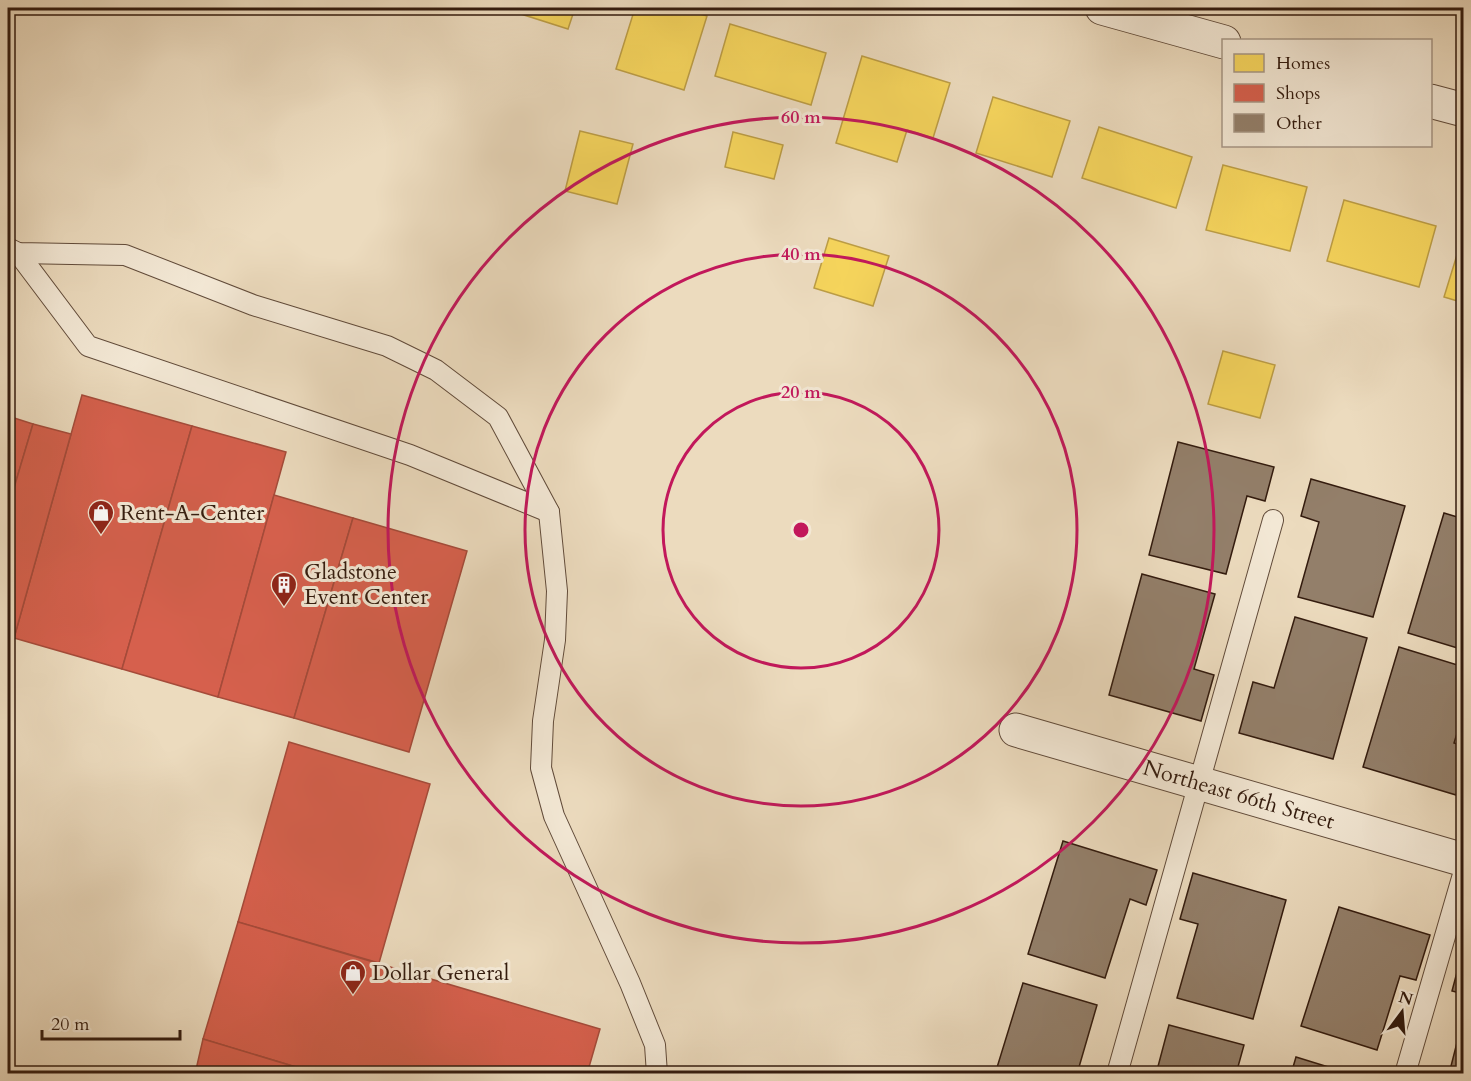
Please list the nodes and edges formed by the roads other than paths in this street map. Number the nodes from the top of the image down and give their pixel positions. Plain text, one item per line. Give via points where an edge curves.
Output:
1 (1102, 8) edge
2 (1222, 41) edge
3 (1432, 101) edge
4 (1464, 110) edge
5 (13, 250) edge
6 (549, 512) junction
7 (1272, 520) dead end
8 (1016, 730) dead end
9 (1198, 783) junction
10 (1464, 860) edge
11 (1464, 871) edge
12 (657, 1074) edge
13 (1117, 1074) edge
14 (1405, 1074) edge

1 - 2 street
3 - 4 street
5 - 6 lane via 88,346 411,455
5 - 6 lane via 125,255 253,305 387,346 436,370 498,417
6 - 12 lane via 557,591 541,768 554,816 655,1045
7 - 9 lane
8 - 9 street, Northeast 66th Street
9 - 10 street, Northeast 66th Street
9 - 13 lane
11 - 14 lane

